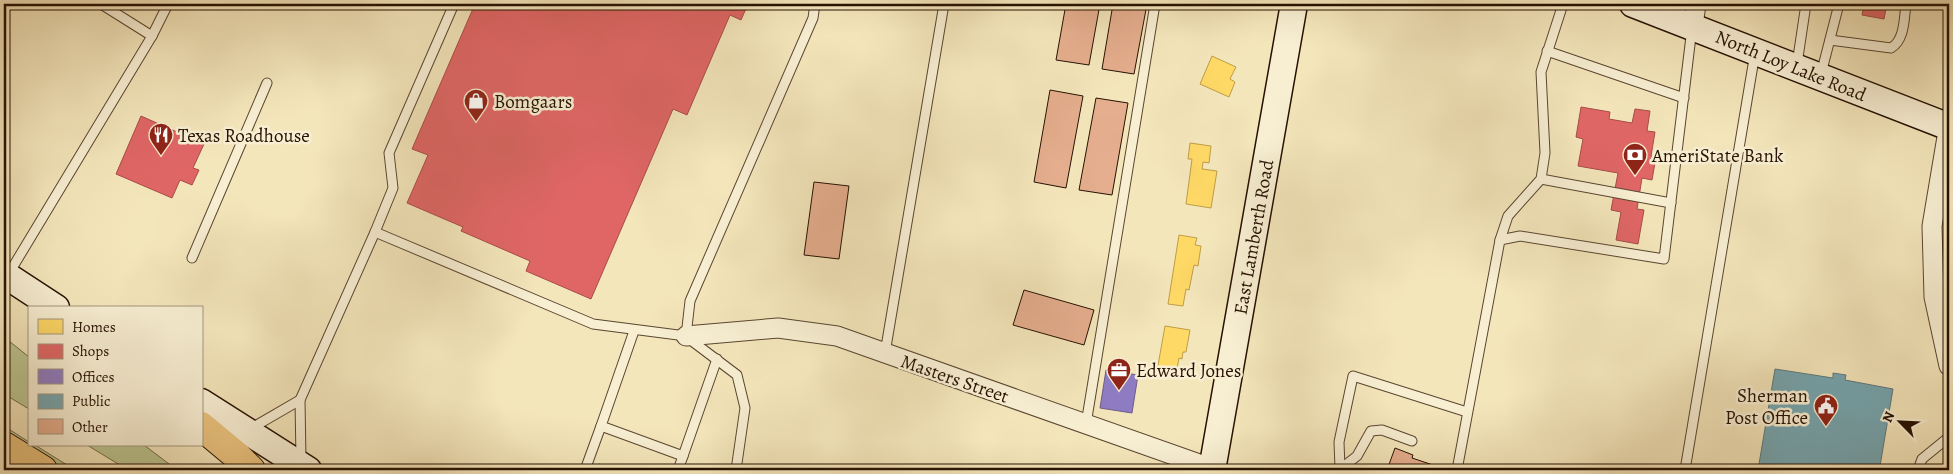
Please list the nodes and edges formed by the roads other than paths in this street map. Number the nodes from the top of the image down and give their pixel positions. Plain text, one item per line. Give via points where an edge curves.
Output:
1 (101, 4) edge
2 (168, 4) edge
3 (454, 4) edge
4 (816, 4) edge
5 (944, 4) edge
6 (1154, 4) edge
7 (1294, 4) edge
8 (1563, 4) edge
9 (1633, 4) edge
10 (1806, 4) edge
11 (1839, 4) edge
12 (1906, 4) edge
13 (1694, 15) edge
14 (152, 36) junction
15 (1830, 40) junction
16 (1547, 51) junction
17 (1756, 51) junction
18 (1796, 66) junction
19 (1820, 76) junction
20 (267, 83) dead end
21 (1684, 98) junction
22 (1949, 126) edge
23 (1541, 180) junction
24 (1671, 203) junction
25 (375, 232) junction
26 (1500, 240) junction
27 (192, 258) dead end
28 (5, 275) edge
29 (53, 306) edge
30 (634, 331) junction
31 (686, 336) junction
32 (1946, 341) edge
33 (885, 353) junction
34 (717, 359) junction
35 (1949, 366) edge
36 (300, 400) junction
37 (202, 403) edge
38 (1467, 412) junction
39 (1086, 424) junction
40 (602, 426) junction
41 (202, 427) edge
42 (246, 431) junction
43 (1949, 437) edge
44 (1412, 442) dead end
45 (4, 446) edge
46 (683, 456) junction
47 (305, 468) edge
48 (1339, 469) edge
49 (43, 470) edge
50 (250, 470) edge
51 (585, 470) edge
52 (678, 470) edge
53 (736, 470) edge
54 (1213, 470) edge
55 (1457, 470) edge
56 (1685, 470) edge
57 (1918, 470) edge

1 - 14 lane
2 - 14 lane
3 - 25 lane via 389,153 393,188
4 - 31 lane via 813,18 690,301
5 - 33 lane
6 - 39 lane
7 - 54 street, East Lamberth Road
8 - 16 lane
9 - 13 street, North Loy Lake Road
10 - 18 lane
11 - 15 lane
12 - 15 lane via 1900,39 1891,48
13 - 17 street, North Loy Lake Road
13 - 21 lane
14 - 28 lane
15 - 19 lane
16 - 21 lane
16 - 23 lane via 1541,72 1545,153
17 - 18 street, North Loy Lake Road
17 - 56 lane
18 - 19 street, North Loy Lake Road
19 - 22 street, North Loy Lake Road
20 - 27 lane
21 - 24 lane
22 - 32 street via 1932,226 1934,297
23 - 24 lane
23 - 26 lane via 1508,216
24 - 26 lane via 1664,259 1520,236
25 - 30 lane via 593,324
25 - 36 lane
26 - 38 lane
28 - 29 street
30 - 31 lane
30 - 40 lane
31 - 33 street, Masters Street via 778,328 837,336
31 - 34 lane
32 - 35 street
33 - 39 street, Masters Street
34 - 46 lane
34 - 53 lane via 737,375 745,408
36 - 42 lane
36 - 47 lane
37 - 42 street
38 - 48 lane via 1353,376 1339,442
38 - 55 lane
39 - 54 street, Masters Street
40 - 46 lane
40 - 51 lane
41 - 50 highway
42 - 47 street
43 - 57 lane via 1922,459
44 - 48 lane via 1382,430 1371,431 1357,456
45 - 49 highway
46 - 52 lane

